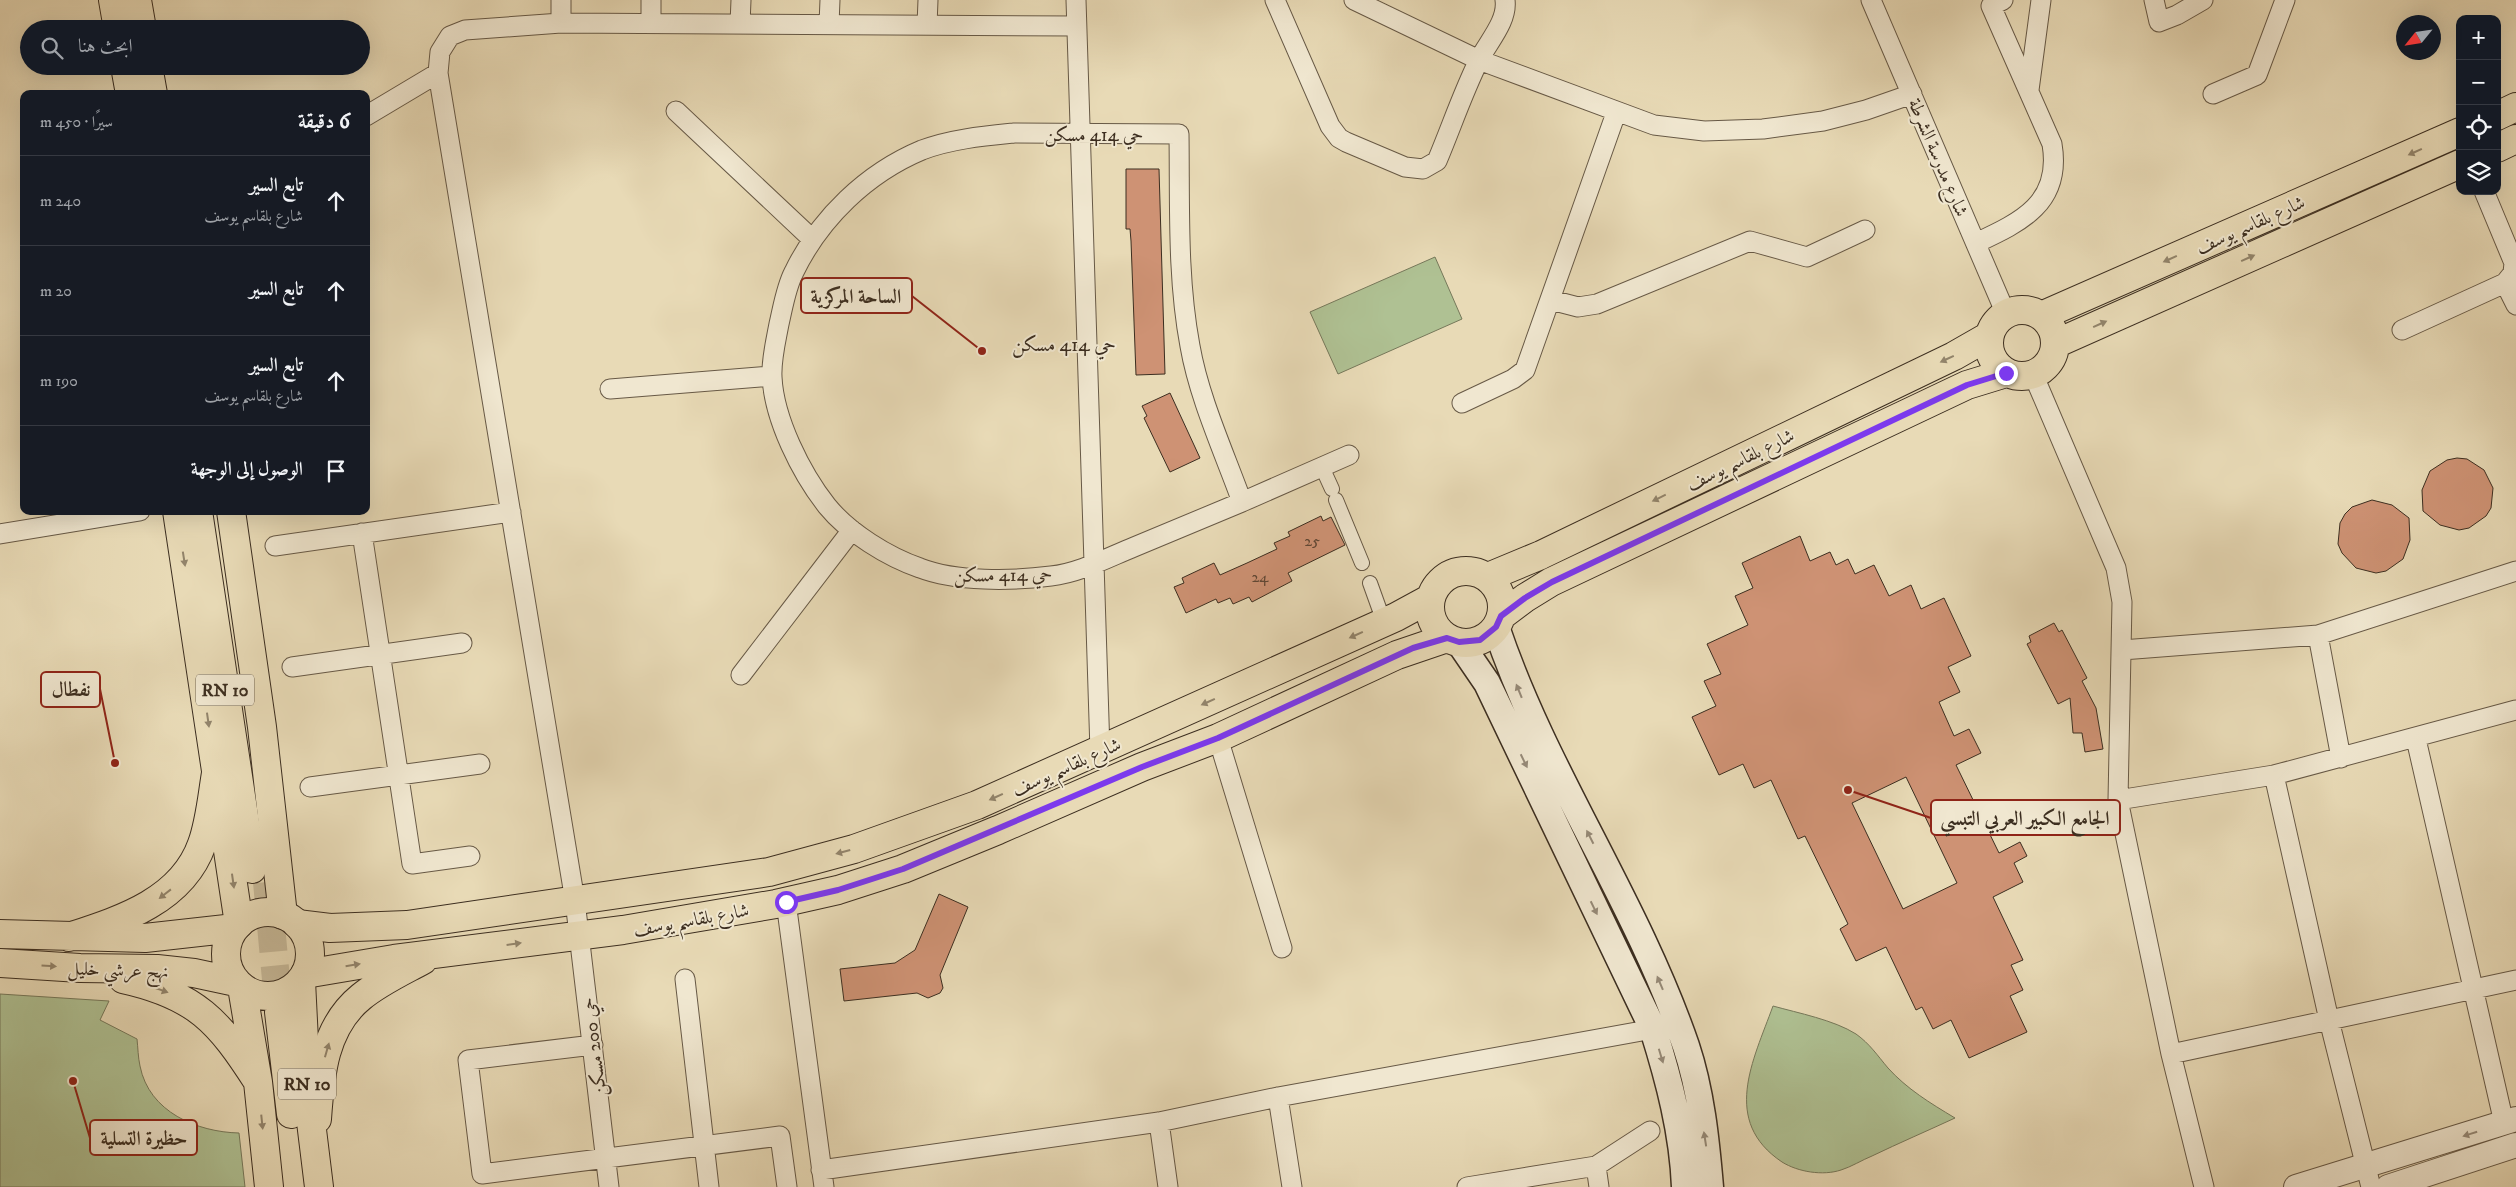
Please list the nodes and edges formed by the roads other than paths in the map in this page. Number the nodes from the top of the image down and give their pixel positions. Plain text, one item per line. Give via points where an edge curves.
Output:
1 (114, 0) edge
2 (137, 0) edge
3 (561, 0) edge
4 (651, 0) edge
5 (741, 0) edge
6 (830, 0) edge
7 (928, 0) edge
8 (1076, 0) edge
9 (1275, 0) edge
10 (1354, 0) edge
11 (1505, 0) edge
12 (1871, 0) edge
13 (2003, 0) edge
14 (2041, 0) edge
15 (2154, 0) edge
16 (2203, 0) edge
17 (2285, 0) edge
18 (117, 20) edge
19 (140, 20) edge
20 (561, 23) junction
21 (650, 24) junction
22 (740, 24) junction
23 (829, 24) junction
24 (927, 25) junction
25 (1076, 26) junction
26 (1479, 60) junction
27 (438, 73) junction
28 (127, 75) edge
29 (150, 75) edge
30 (129, 90) edge
31 (152, 90) edge
32 (2029, 91) junction
33 (1912, 94) junction
34 (2213, 94) dead end
35 (2516, 107) edge
36 (676, 111) dead end
37 (1616, 113) junction
38 (370, 114) edge
39 (2501, 114) edge
40 (1079, 134) junction
41 (2456, 134) edge
42 (2516, 139) edge
43 (2501, 146) edge
44 (2456, 166) edge
45 (2486, 195) edge
46 (1865, 230) dead end
47 (812, 239) junction
48 (1976, 242) junction
49 (2505, 283) junction
50 (1551, 300) junction
51 (2516, 305) edge
52 (2006, 314) junction
53 (2041, 316) junction
54 (2402, 330) dead end
55 (1990, 336) junction
56 (2055, 344) junction
57 (2020, 374) junction
58 (772, 376) junction
59 (610, 389) dead end
60 (1462, 403) dead end
61 (1349, 456) dead end
62 (1322, 467) junction
63 (1242, 502) junction
64 (511, 512) junction
65 (116, 515) edge
66 (178, 515) edge
67 (199, 515) edge
68 (215, 515) edge
69 (232, 515) edge
70 (852, 530) junction
71 (362, 533) junction
72 (0, 534) edge
73 (275, 546) dead end
74 (1362, 564) dead end
75 (1092, 565) junction
76 (2516, 571) edge
77 (1488, 577) junction
78 (1370, 583) dead end
79 (1431, 598) junction
80 (1499, 621) junction
81 (1384, 622) junction
82 (2318, 634) junction
83 (1453, 640) junction
84 (462, 644) dead end
85 (2122, 650) junction
86 (381, 655) junction
87 (292, 667) dead end
88 (741, 675) dead end
89 (2516, 710) edge
90 (1218, 738) junction
91 (2416, 739) junction
92 (1100, 751) junction
93 (2341, 758) junction
94 (480, 764) dead end
95 (216, 773) junction
96 (399, 775) junction
97 (2274, 775) junction
98 (310, 787) dead end
99 (2118, 800) junction
100 (470, 856) dead end
101 (575, 901) junction
102 (786, 902) junction
103 (290, 920) junction
104 (237, 926) junction
105 (0, 934) edge
106 (580, 935) junction
107 (69, 937) junction
108 (1282, 948) dead end
109 (434, 954) junction
110 (0, 963) edge
111 (80, 968) junction
112 (303, 978) junction
113 (685, 979) dead end
114 (2516, 980) edge
115 (239, 985) junction
116 (2475, 989) junction
117 (2329, 1020) junction
118 (1653, 1029) junction
119 (593, 1045) junction
120 (2171, 1054) junction
121 (258, 1082) junction
122 (1278, 1097) junction
123 (2510, 1121) edge
124 (1159, 1122) junction
125 (1650, 1131) dead end
126 (704, 1145) junction
127 (2516, 1145) edge
128 (315, 1151) junction
129 (606, 1158) junction
130 (1596, 1166) junction
131 (2368, 1176) edge
132 (822, 1178) edge
133 (269, 1187) edge
134 (288, 1187) edge
135 (300, 1187) edge
136 (320, 1187) edge
137 (609, 1187) edge
138 (709, 1187) edge
139 (787, 1187) edge
140 (1168, 1187) edge
141 (1292, 1187) edge
142 (1467, 1187) edge
143 (1599, 1187) edge
144 (1685, 1187) edge
145 (1710, 1187) edge
146 (2204, 1187) edge
147 (2296, 1187) edge
148 (2388, 1187) edge

1 - 18 main road
2 - 19 main road
3 - 20 street
4 - 21 street
5 - 22 street
6 - 23 street
7 - 24 street
8 - 25 street
9 - 26 street via 1330,126 1339,138 1405,167 1423,169 1437,161
10 - 26 street
11 - 26 street via 1501,22
12 - 33 street, شارع مدرسة الشرطة
13 - 32 street via 1991,6
14 - 32 street
15 - 16 street via 2159,22
17 - 34 street via 2257,75
20 - 21 street, حي 200 مسكن
20 - 27 street, حي 200 مسكن via 466,30 450,36 440,52
21 - 22 street, حي 200 مسكن
22 - 23 street, حي 200 مسكن
23 - 24 street, حي 200 مسكن
24 - 25 street, حي 200 مسكن
25 - 40 street
26 - 37 street
27 - 38 street
27 - 64 street, حي 200 مسكن
28 - 30 main road
29 - 31 main road
32 - 48 street via 2052,144 2055,162 2052,178 2031,212 2016,224
33 - 37 street via 1823,121 1763,128 1704,130 1654,126
33 - 48 street, شارع مدرسة الشرطة
35 - 39 main road
36 - 47 street
37 - 50 street
40 - 47 street, حي 414 مسكن via 1014,133 957,140 924,150 895,163 864,185 833,213
40 - 63 street, حي 414 مسكن via 1179,134 1182,286 1190,348
40 - 75 street
41 -> 53 main road, شارع بلقاسم يوسف
42 - 43 main road
56 -> 44 main road, شارع بلقاسم يوسف
45 - 49 street via 2514,263 2513,273
46 - 50 street via 1806,257 1750,241 1597,304 1578,307
47 - 58 street, حي 414 مسكن via 792,274 776,339
48 - 52 street, شارع مدرسة الشرطة
49 - 51 street
49 - 54 street
50 - 60 street via 1525,370
52 - 53 main road via 2020,310
52 - 55 main road via 1994,326
53 - 56 main road via 2054,333
55 - 57 main road via 1991,357 1998,366
55 -> 77 main road, شارع بلقاسم يوسف via 1541,555
56 - 57 main road via 2048,365
57 - 80 main road, شارع بلقاسم يوسف via 1967,385 1569,574 1538,590
57 - 85 street via 2116,568 2122,602
58 - 59 street
58 - 70 street, حي 414 مسكن via 777,409 786,434 828,506
61 - 62 street, حي 414 مسكن
62 - 63 street, حي 414 مسكن
62 - 74 street
63 - 75 street, حي 414 مسكن
64 - 71 street
64 - 101 street, حي 200 مسكن
65 - 72 street
66 -> 95 main road
67 - 68 main road, RN 10 via 259,869
69 - 103 main road
70 - 75 street, حي 414 مسكن via 919,568 960,579 1052,576
70 - 88 street
71 - 73 street
71 - 86 street
75 - 92 street
76 - 82 street
77 - 79 main road via 1468,570 1455,571 1444,577
77 - 80 main road via 1500,594
78 - 81 street
79 - 81 main road, شارع بلقاسم يوسف
79 - 83 main road via 1432,620 1438,630
80 - 83 main road via 1480,640
145 -> 80 main road via 1698,1094 1679,1029 1638,933 1527,710
81 -> 92 main road, شارع بلقاسم يوسف
82 - 85 street
82 - 93 street
83 - 90 main road, شارع بلقاسم يوسف via 1397,655
83 -> 118 main road via 1487,683
84 - 86 street
85 - 99 street
86 - 87 street
86 - 96 street
89 - 91 street
90 - 102 main road, شارع بلقاسم يوسف via 903,869 838,890
90 - 108 street
91 - 93 street
91 - 116 street
92 -> 101 main road, شارع بلقاسم يوسف via 977,805 854,849 769,872
93 - 97 street
94 - 96 street
95 -> 104 main road
95 -> 107 main road via 210,818 202,845 178,883 140,911
96 - 98 street
96 - 100 street via 412,864
97 - 99 street
97 - 117 street
99 - 120 street
101 - 103 main road, شارع بلقاسم يوسف via 407,925 346,928
101 - 106 street, حي 200 مسكن
102 - 106 main road, شارع بلقاسم يوسف
102 - 132 street
103 - 104 main road via 270,912 257,913
103 - 112 main road via 304,931 309,944 310,957
104 - 107 main road, نهج عرشي خليل via 145,938
104 - 115 main road via 226,949 230,972
105 - 107 main road, نهج عرشي خليل
109 -> 106 main road, شارع بلقاسم يوسف
106 - 119 street, حي 200 مسكن
112 -> 109 main road, شارع بلقاسم يوسف via 342,966
128 -> 109 main road via 321,1072 334,1030 346,1011 362,996
110 -> 111 main road, نهج عرشي خليل
111 - 115 main road, نهج عرشي خليل via 177,971
111 -> 121 main road via 165,991 193,1004 232,1041
112 - 115 main road via 291,990 273,996 253,994
112 - 128 main road, RN 10 via 306,1081
113 - 126 street
114 - 116 street
115 - 121 main road, RN 10
116 - 117 street
116 - 123 street
117 - 120 street
117 - 131 street
118 - 122 street
118 -> 144 main road via 1678,1123
119 - 129 street, حي 200 مسكن
119 - 129 street via 468,1060 482,1174
120 - 146 street
121 -> 133 main road, RN 10
122 - 124 street
122 - 141 street
123 -> 131 street
124 - 132 street
124 - 140 street
125 - 130 street
126 - 129 street
126 - 138 street
126 - 139 street via 780,1136
127 - 148 street
128 - 136 main road, RN 10
129 - 137 street, حي 200 مسكن
130 - 142 street
130 - 143 street
131 - 147 street
134 - 135 main road, RN 10 via 273,1012

